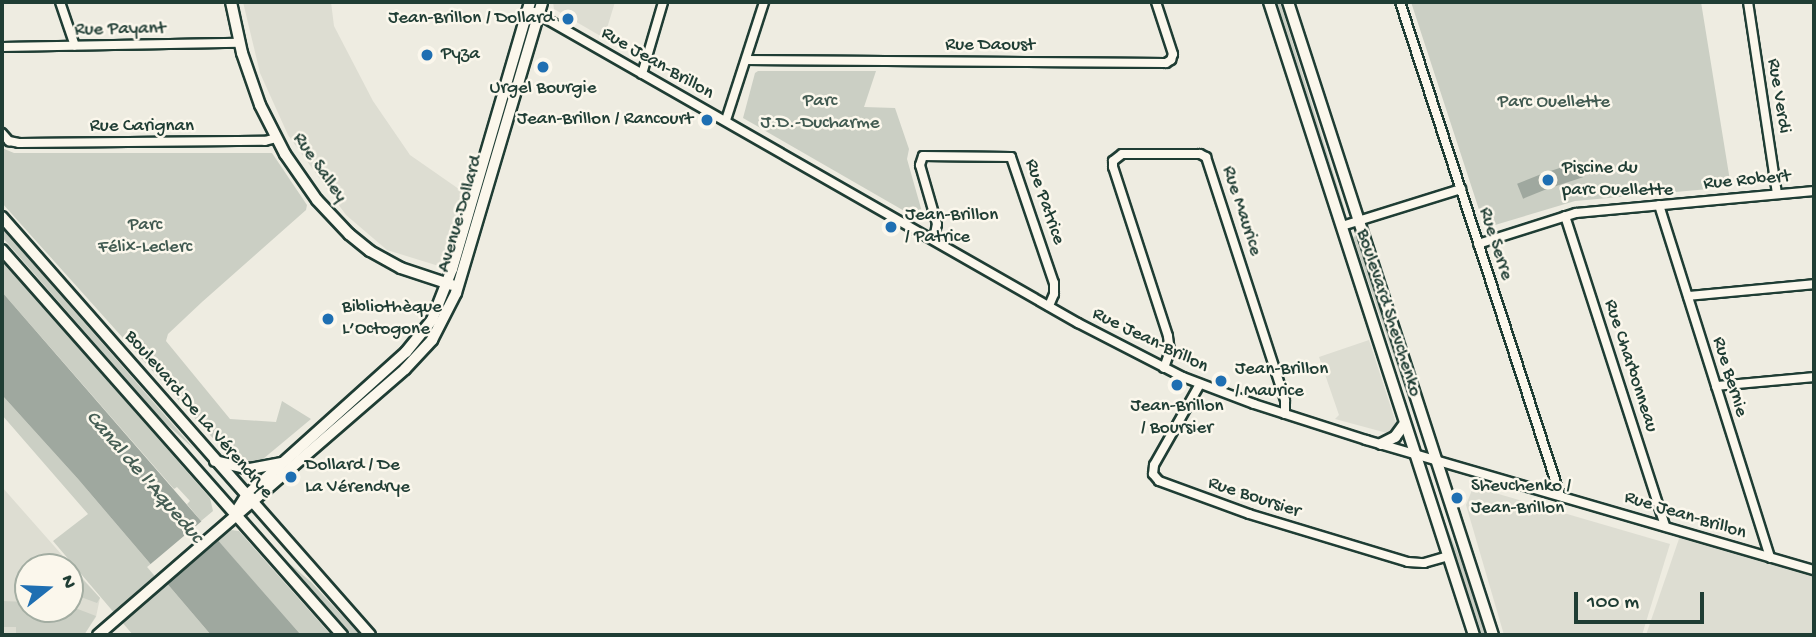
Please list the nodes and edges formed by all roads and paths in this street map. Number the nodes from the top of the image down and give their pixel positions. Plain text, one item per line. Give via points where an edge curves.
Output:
1 (60, 2) edge
2 (231, 2) edge
3 (542, 2) edge
4 (663, 2) edge
5 (764, 2) edge
6 (1156, 2) edge
7 (1269, 2) edge
8 (1287, 2) edge
9 (1400, 2) edge
10 (1748, 2) edge
11 (532, 8) edge
12 (239, 43) junction
13 (2, 47) edge
14 (75, 47) junction
15 (746, 61) junction
16 (642, 74) junction
17 (726, 120) junction
18 (2, 133) edge
19 (276, 138) junction
20 (1461, 189) junction
21 (1814, 191) edge
22 (1777, 194) junction
23 (1660, 205) junction
24 (1565, 216) junction
25 (2, 217) edge
26 (1359, 221) junction
27 (1342, 226) junction
28 (933, 239) junction
29 (1478, 243) junction
30 (2, 250) edge
31 (453, 285) junction
32 (1814, 285) edge
33 (1688, 296) junction
34 (1049, 306) junction
35 (1164, 368) junction
36 (1814, 377) edge
37 (1200, 384) junction
38 (1716, 386) junction
39 (1285, 414) junction
40 (1405, 423) junction
41 (1381, 444) junction
42 (1415, 454) junction
43 (1436, 460) junction
44 (215, 461) junction
45 (283, 462) junction
46 (1560, 495) junction
47 (249, 500) junction
48 (234, 514) junction
49 (1665, 526) junction
50 (1448, 556) junction
51 (1770, 558) junction
52 (1814, 570) edge
53 (99, 635) edge
54 (342, 635) edge
55 (370, 635) edge
56 (1474, 635) edge
57 (1493, 635) edge

1 - 14 street
2 - 12 main road, Rue Salley
3 - 11 main road, Avenue Dollard
4 - 16 street
5 - 15 street
6 - 15 street, Rue Daoust via 1172,54 1166,63
7 - 27 main road, Boulevard Shevchenko
8 - 26 main road, Boulevard Shevchenko
9 - 20 street, Rue Serre
10 - 22 street, Rue Verdi
11 - 16 street, Rue Jean-Brillon
11 - 31 main road, Avenue Dollard
12 - 14 street, Rue Payant
12 - 19 main road, Rue Salley
13 - 14 street, Rue Payant
15 - 17 street
16 - 17 street, Rue Jean-Brillon
17 - 28 street, Rue Jean-Brillon
18 - 19 street, Rue Carignan via 9,141
19 - 31 main road, Rue Salley via 317,200 355,240 393,264
20 - 26 street
20 - 29 street, Rue Serre
21 - 22 street, Rue Robert
22 - 23 street, Rue Robert
23 - 24 street, Rue Robert
23 - 33 street, Rue Bernie
24 - 29 street, Rue Robert
24 - 49 street, Rue Charbonneau
25 - 44 main road, Boulevard De La Vérendrye
26 - 27 street
26 - 43 main road, Boulevard Shevchenko
27 - 40 main road, Boulevard Shevchenko
28 - 34 street, Rue Jean-Brillon
28 - 34 street, Rue Patrice via 937,223 920,165 923,156 1011,157 1054,283
29 - 46 street, Rue Serre
30 - 48 main road, Boulevard De La Vérendrye
31 - 45 main road, Avenue Dollard via 416,342
31 - 47 main road, Avenue Dollard via 444,321 418,357
32 - 33 street
33 - 38 street, Rue Bernie
34 - 35 street, Rue Jean-Brillon
35 - 37 street, Rue Jean-Brillon
35 - 39 street, Rue Maurice via 1170,351 1168,336 1113,167 1122,154 1206,157 1285,400
36 - 38 street
37 - 39 street, Rue Jean-Brillon
37 - 50 street, Rue Boursier via 1154,465 1153,474 1159,481 1408,562
38 - 51 street, Rue Bernie
39 - 41 street, Rue Jean-Brillon
40 - 41 main road via 1395,437
40 - 42 main road, Boulevard Shevchenko
41 - 42 street, Rue Jean-Brillon
42 - 43 street, Rue Jean-Brillon
42 - 50 main road, Boulevard Shevchenko
43 - 46 street, Rue Jean-Brillon
43 - 57 main road, Boulevard Shevchenko
44 - 45 main road via 250,469
44 - 47 main road, Boulevard De La Vérendrye
45 - 47 main road, Avenue Dollard
46 - 49 street, Rue Jean-Brillon
47 - 48 main road, Avenue Dollard
47 - 55 main road, Boulevard De La Vérendrye
48 - 53 main road, Avenue Dollard
48 - 54 main road, Boulevard De La Vérendrye
49 - 51 street, Rue Jean-Brillon
50 - 56 main road, Boulevard Shevchenko
51 - 52 street, Rue Jean-Brillon

